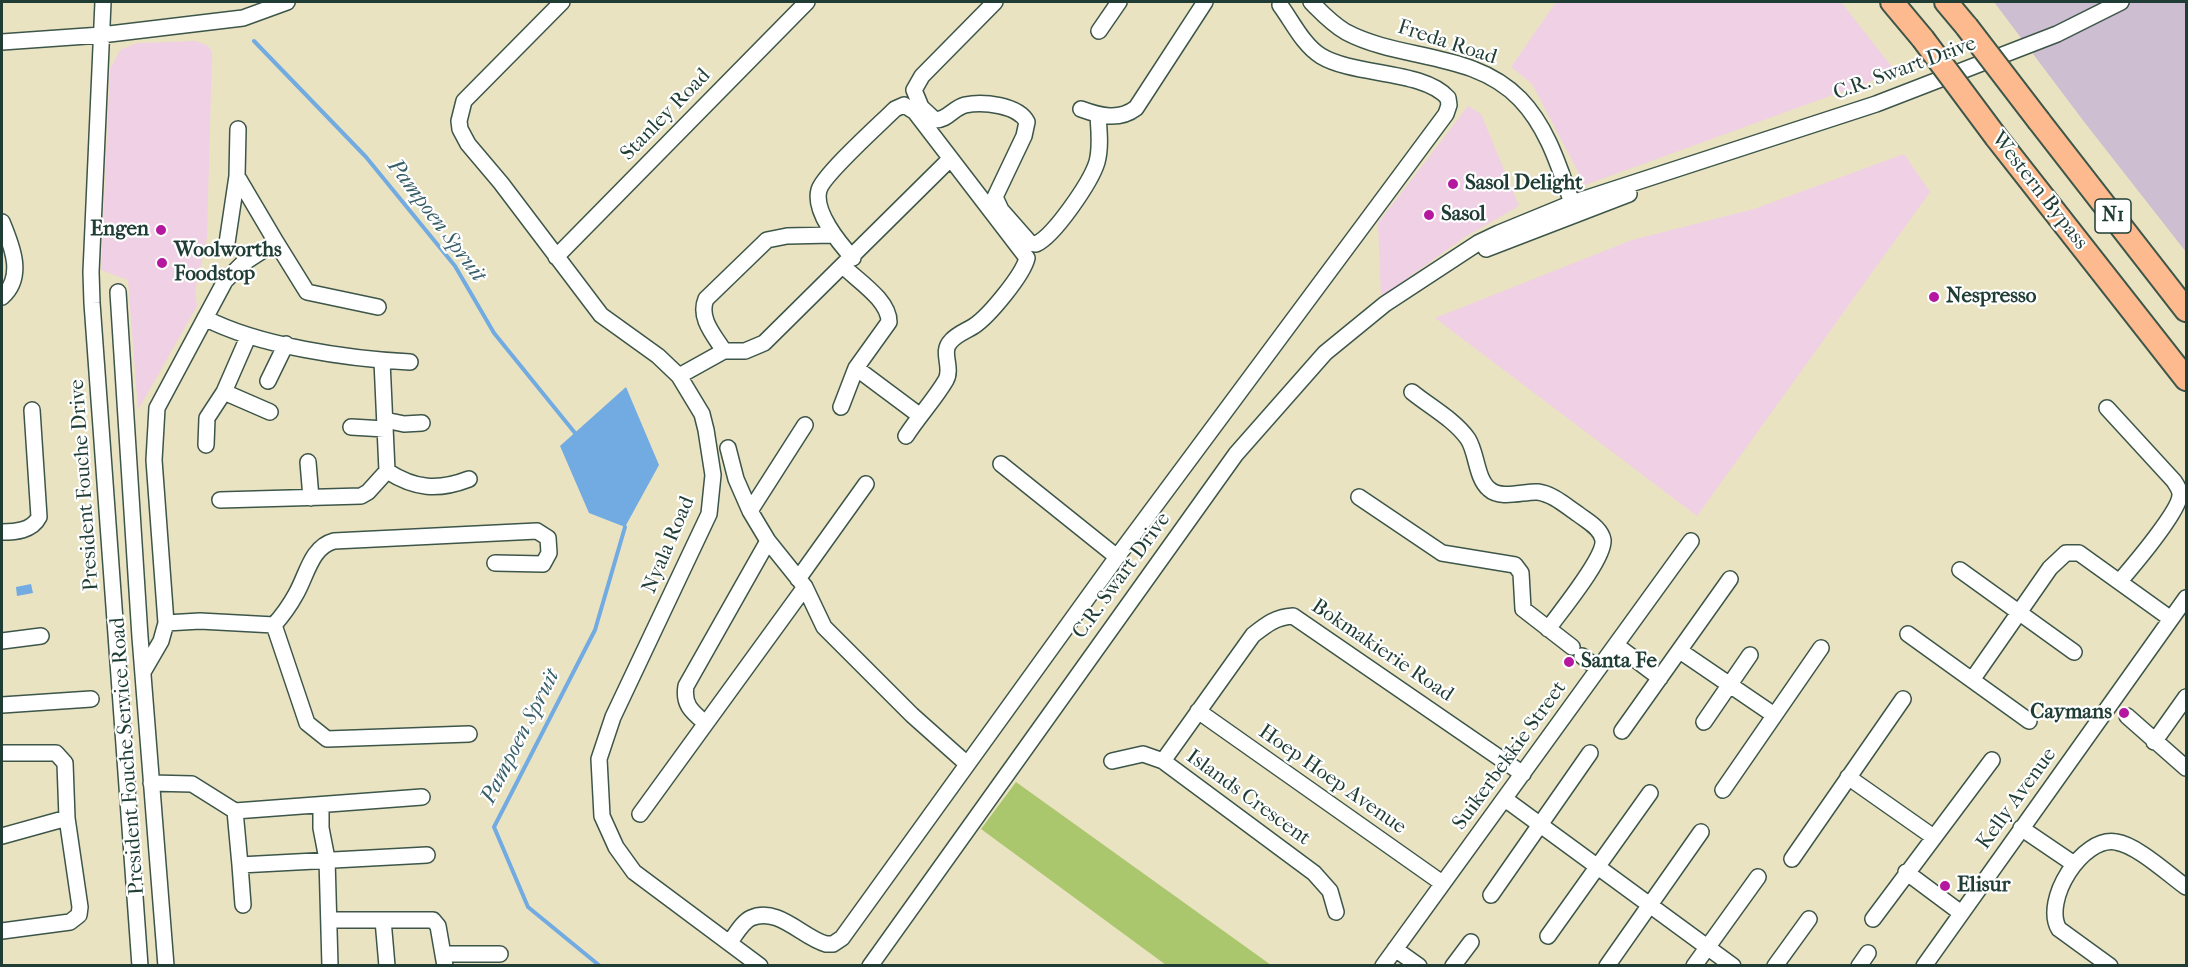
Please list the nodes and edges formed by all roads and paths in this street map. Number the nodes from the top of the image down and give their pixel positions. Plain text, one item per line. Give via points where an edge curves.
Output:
1 (103, 2) edge
2 (287, 2) edge
3 (562, 2) edge
4 (807, 2) edge
5 (994, 2) edge
6 (1119, 2) edge
7 (1205, 2) edge
8 (1311, 2) edge
9 (1333, 2) edge
10 (1892, 2) edge
11 (1946, 2) edge
12 (2121, 2) edge
13 (1280, 5) dead end
14 (1323, 15) junction
15 (1100, 31) dead end
16 (101, 35) junction
17 (2, 42) edge
18 (1081, 109) dead end
19 (1098, 116) junction
20 (238, 129) dead end
21 (950, 159) junction
22 (237, 176) junction
23 (1574, 208) junction
24 (2, 222) edge
25 (832, 235) junction
26 (276, 242) junction
27 (226, 243) dead end
28 (556, 257) junction
29 (848, 262) junction
30 (118, 292) dead end
31 (2, 297) edge
32 (378, 308) dead end
33 (2187, 310) edge
34 (205, 318) junction
35 (248, 337) junction
36 (286, 344) junction
37 (724, 351) junction
38 (382, 361) junction
39 (410, 362) dead end
40 (856, 368) junction
41 (679, 376) junction
42 (2187, 379) edge
43 (267, 381) dead end
44 (224, 392) junction
45 (1412, 392) dead end
46 (841, 407) dead end
47 (2107, 408) dead end
48 (32, 410) dead end
49 (270, 412) dead end
50 (919, 415) junction
51 (422, 423) dead end
52 (385, 425) junction
53 (805, 425) dead end
54 (351, 427) dead end
55 (906, 436) dead end
56 (206, 445) dead end
57 (728, 448) dead end
58 (308, 462) dead end
59 (1001, 464) dead end
60 (387, 471) junction
61 (469, 480) dead end
62 (866, 484) dead end
63 (1359, 497) dead end
64 (311, 498) junction
65 (220, 500) dead end
66 (750, 511) junction
67 (2, 532) edge
68 (768, 541) junction
69 (1691, 541) dead end
70 (1117, 557) junction
71 (495, 563) dead end
72 (1960, 570) dead end
73 (1730, 579) dead end
74 (2120, 581) junction
75 (802, 583) junction
76 (2187, 598) edge
77 (2019, 613) junction
78 (2171, 619) junction
79 (166, 623) junction
80 (274, 625) junction
81 (1548, 629) junction
82 (1908, 634) dead end
83 (41, 636) dead end
84 (2, 641) edge
85 (1616, 645) junction
86 (1821, 648) dead end
87 (1680, 651) junction
88 (2074, 652) dead end
89 (1750, 655) dead end
90 (1598, 669) junction
91 (143, 672) junction
92 (1660, 678) junction
93 (1972, 680) junction
94 (1730, 685) junction
95 (2187, 697) edge
96 (90, 699) dead end
97 (1903, 699) dead end
98 (2, 705) edge
99 (2120, 710) junction
100 (1198, 711) junction
101 (1774, 715) junction
102 (2029, 721) dead end
103 (704, 722) junction
104 (1704, 722) dead end
105 (1622, 731) dead end
106 (469, 734) dead end
107 (2154, 742) junction
108 (2, 753) edge
109 (1590, 753) dead end
110 (1992, 760) dead end
111 (1112, 761) dead end
112 (1162, 761) junction
113 (967, 764) junction
114 (2187, 768) edge
115 (1523, 774) junction
116 (1848, 777) junction
117 (151, 783) junction
118 (1723, 790) dead end
119 (1650, 793) dead end
120 (422, 797) dead end
121 (1505, 799) junction
122 (321, 806) junction
123 (236, 811) junction
124 (640, 814) dead end
125 (67, 818) junction
126 (1540, 825) junction
127 (2021, 828) junction
128 (1701, 832) dead end
129 (2, 836) edge
130 (1932, 836) junction
131 (427, 855) dead end
132 (327, 859) junction
133 (1792, 859) dead end
134 (2074, 864) junction
135 (240, 865) junction
136 (1597, 868) junction
137 (1906, 872) junction
138 (1758, 878) dead end
139 (1442, 884) junction
140 (2187, 887) edge
141 (1491, 895) dead end
142 (243, 905) dead end
143 (1649, 906) junction
144 (1336, 912) dead end
145 (1961, 913) junction
146 (1809, 919) dead end
147 (1873, 919) dead end
148 (329, 920) junction
149 (382, 920) junction
150 (2, 931) edge
151 (1548, 936) dead end
152 (1471, 942) dead end
153 (729, 943) junction
154 (1708, 947) junction
155 (1395, 949) junction
156 (500, 954) dead end
157 (445, 960) edge
158 (140, 966) edge
159 (166, 966) edge
160 (330, 966) edge
161 (387, 966) edge
162 (760, 966) edge
163 (870, 966) edge
164 (1383, 966) edge
165 (1419, 966) edge
166 (1453, 966) edge
167 (1607, 966) edge
168 (1695, 966) edge
169 (1733, 966) edge
170 (1775, 966) edge
171 (1924, 966) edge
172 (2110, 966) edge

1 - 16 street, President Fouche Drive
2 - 16 street via 243,18
3 - 28 street, Nyala Road via 464,101 460,112 463,136
4 - 28 street, Stanley Road
5 - 19 street via 922,76 914,90 921,107 935,120 967,105 1009,108 1023,115 1027,122 1024,136 995,196 1001,210 1030,243 1036,244 1048,236 1089,180 1100,149
6 - 15 street
7 - 19 street via 1136,108 1120,117
8 - 14 street, Freda Road
9 - 14 street
10 - 42 highway, Western Bypass / N1, bridge
11 - 33 highway, Western Bypass / N1, bridge
12 - 23 street, C.R. Swart Drive via 2057,33 1887,100 1682,166
13 - 70 street via 1318,54 1337,63 1432,85 1443,93 1449,105
14 - 23 street, Freda Road via 1358,37 1470,68 1500,82 1534,115
16 - 17 street
16 - 158 street, President Fouche Drive via 91,293
18 - 19 street
20 - 22 street
21 - 25 street via 915,112 901,105 821,186 819,200
21 - 29 street
21 - 50 street via 1027,258 1019,275 986,315 950,342 946,348 947,379
22 - 26 street
22 - 27 street
23 - 163 street, C.R. Swart Drive via 1498,233 1404,290 1333,346 1278,403 1236,454
24 - 31 street via 13,248 15,276
25 - 29 street
25 - 37 street via 767,240 706,299 703,316
26 - 32 street via 308,292
26 - 34 street via 258,251 231,274
28 - 41 street, Nyala Road via 601,315
29 - 37 street via 764,344 745,351
29 - 40 street via 889,313 886,328
30 - 91 street, President Fouche Service Road
34 - 35 street
34 - 79 street via 161,395 154,424
35 - 36 street
35 - 44 street
36 - 38 street
36 - 43 street
37 - 41 street
38 - 39 street
38 - 52 street
40 - 46 street
40 - 50 street
41 - 153 street, Nyala Road via 702,414 711,451 712,498 690,558 613,717 599,759 599,791 607,830 624,861
44 - 49 street
44 - 56 street via 207,418
45 - 81 street via 1464,433 1490,491 1547,495 1592,524 1602,536 1604,542 1596,560
47 - 74 street via 2174,481 2180,493 2168,519
48 - 67 street via 39,517 23,530
50 - 55 street
51 - 52 street
52 - 54 street
52 - 60 street
53 - 66 street
57 - 66 street
58 - 64 street
59 - 70 street
60 - 61 street via 405,483 423,488 448,488
60 - 64 street via 361,495
62 - 75 street
63 - 81 street via 1442,553 1515,565 1521,573 1523,609
64 - 65 street
66 - 68 street
68 - 75 street
68 - 103 street via 686,686 687,706
69 - 85 street, Suikerbekkie Street
70 - 113 street
71 - 80 street via 543,564 549,553 548,538 537,531 334,541 316,553 297,592
72 - 77 street
73 - 87 street
74 - 77 street via 2079,553 2067,553 2050,568
74 - 78 street
75 - 103 street
75 - 113 street via 824,627
76 - 78 street, Kelly Avenue
77 - 88 street
77 - 93 street
78 - 99 street, Kelly Avenue
79 - 80 street
79 - 91 street via 161,641
80 - 106 street via 308,723 327,739
81 - 90 street
82 - 93 street
83 - 84 street
85 - 90 street, Suikerbekkie Street
85 - 92 street
86 - 101 street
87 - 92 street
87 - 94 street
89 - 94 street
90 - 115 street, Suikerbekkie Street
91 - 117 street, President Fouche Service Road
92 - 105 street
93 - 102 street
94 - 101 street
94 - 104 street
95 - 107 street
96 - 98 street
97 - 116 street
99 - 107 street
99 - 127 street, Kelly Avenue
100 - 112 street, Bokmakierie Road
100 - 115 street, Bokmakierie Road via 1254,634 1281,616 1293,616
100 - 139 street, Hoep Hoep Avenue
101 - 118 street
103 - 124 street
107 - 114 street
108 - 125 street via 59,755 65,763
109 - 126 street
110 - 130 street
111 - 112 street, Islands Crescent via 1143,754
112 - 144 street, Islands Crescent via 1314,873 1330,891
113 - 153 street via 837,942 818,942 768,916 750,918
115 - 121 street, Suikerbekkie Street
116 - 130 street
116 - 133 street
117 - 123 street via 192,784
117 - 159 street, President Fouche Service Road
119 - 136 street
120 - 122 street
121 - 126 street
121 - 139 street, Suikerbekkie Street
122 - 123 street
122 - 132 street
123 - 135 street
125 - 129 street
125 - 150 street via 79,915 70,922
126 - 136 street
126 - 141 street
127 - 134 street
127 - 145 street, Kelly Avenue
128 - 143 street
130 - 137 street
131 - 132 street
132 - 135 street
132 - 148 street
134 - 140 street via 2092,847 2115,841 2129,846
134 - 172 street via 2054,908 2055,922
135 - 142 street
136 - 143 street
136 - 151 street
137 - 145 street
137 - 147 street
138 - 154 street
139 - 155 street, Suikerbekkie Street
143 - 154 street
143 - 167 street
145 - 171 street, Kelly Avenue
146 - 170 street
148 - 149 street
148 - 160 street
149 - 157 street via 433,920 438,926
149 - 161 street
152 - 166 street
153 - 162 street, Nyala Road
154 - 168 street
154 - 169 street
155 - 164 street, Suikerbekkie Street
155 - 165 street
156 - 157 street

